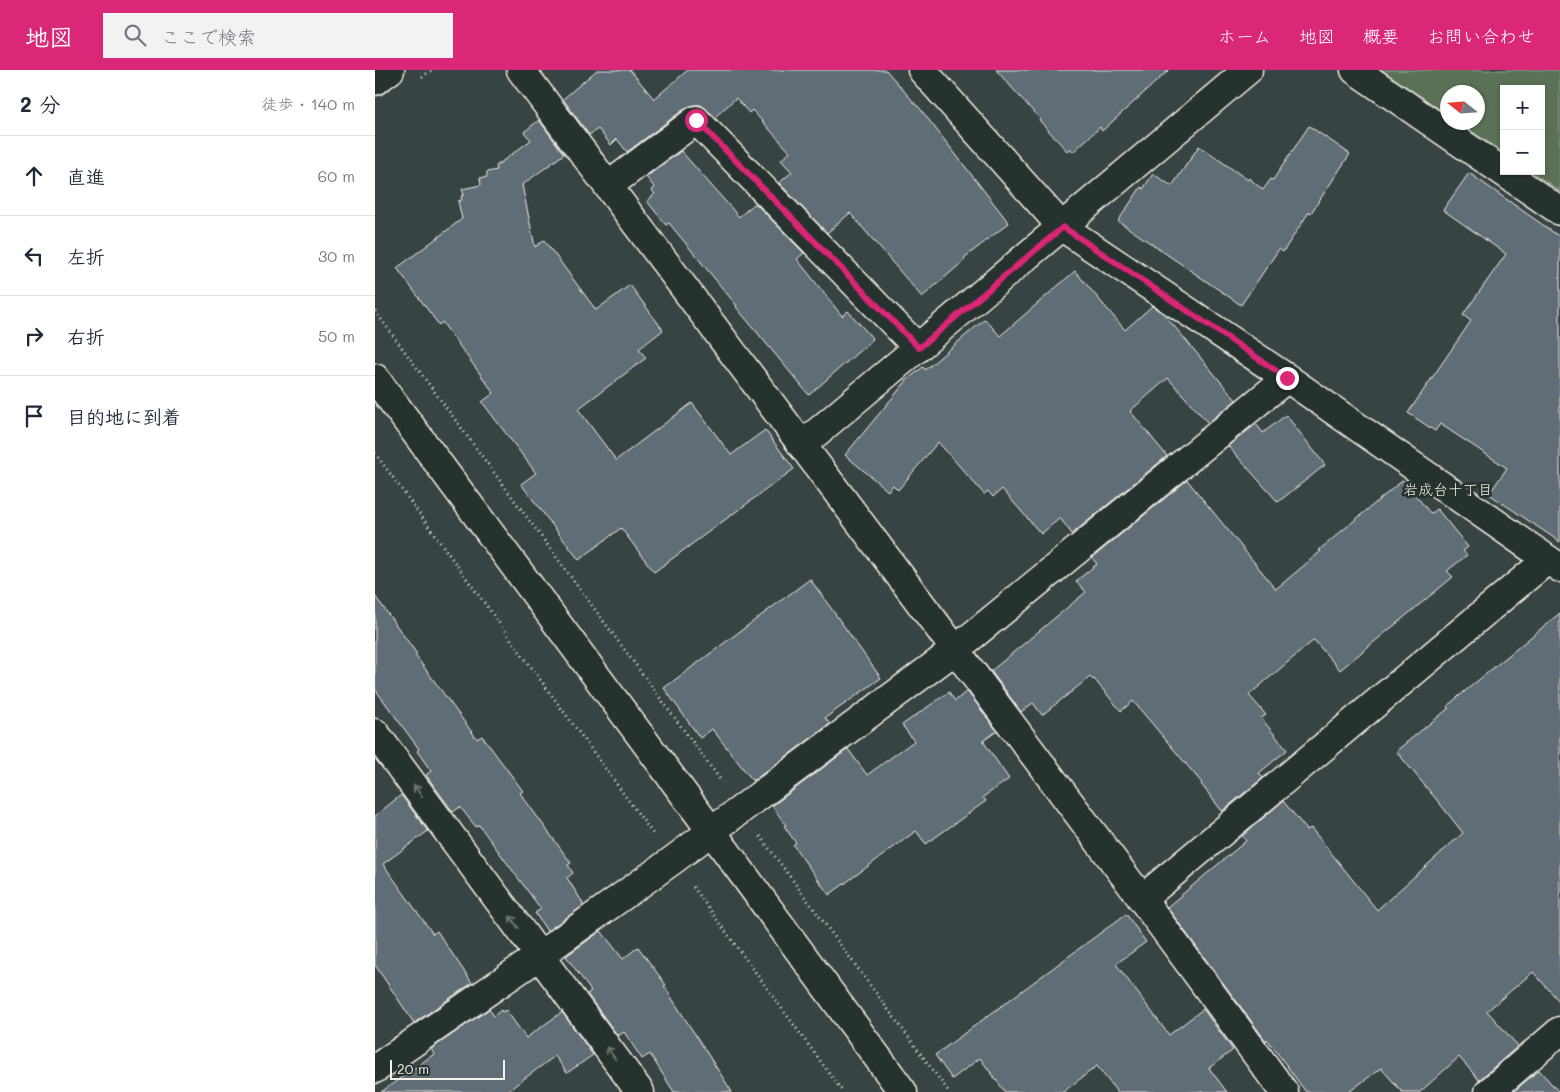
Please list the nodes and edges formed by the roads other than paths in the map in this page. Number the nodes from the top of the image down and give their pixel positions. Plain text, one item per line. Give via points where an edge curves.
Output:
1 (390, 70) edge
2 (521, 70) edge
3 (922, 70) edge
4 (1248, 70) edge
5 (1355, 70) edge
6 (375, 81) edge
7 (608, 186) junction
8 (1560, 211) edge
9 (1063, 227) junction
10 (919, 348) junction
11 (375, 378) edge
12 (1287, 378) junction
13 (803, 445) junction
14 (1554, 564) edge
15 (955, 650) junction
16 (375, 733) edge
17 (712, 832) junction
18 (1142, 899) junction
19 (539, 956) junction
20 (1560, 1031) edge
21 (375, 1069) edge
22 (640, 1092) edge
23 (903, 1092) edge
24 (1284, 1092) edge
25 (1489, 1092) edge

1 - 6 street
2 - 7 street
3 - 9 street
4 - 9 street
5 - 8 street
7 - 10 street via 696,120
7 - 13 street
9 - 10 street
9 - 12 street
10 - 13 street
11 - 17 street
12 - 14 street
12 - 15 street
13 - 15 street
14 - 18 street
15 - 17 street
15 - 18 street
19 -> 16 street
17 - 19 street
17 - 23 street
18 - 24 street
19 - 21 street
22 -> 19 street
20 - 25 street

